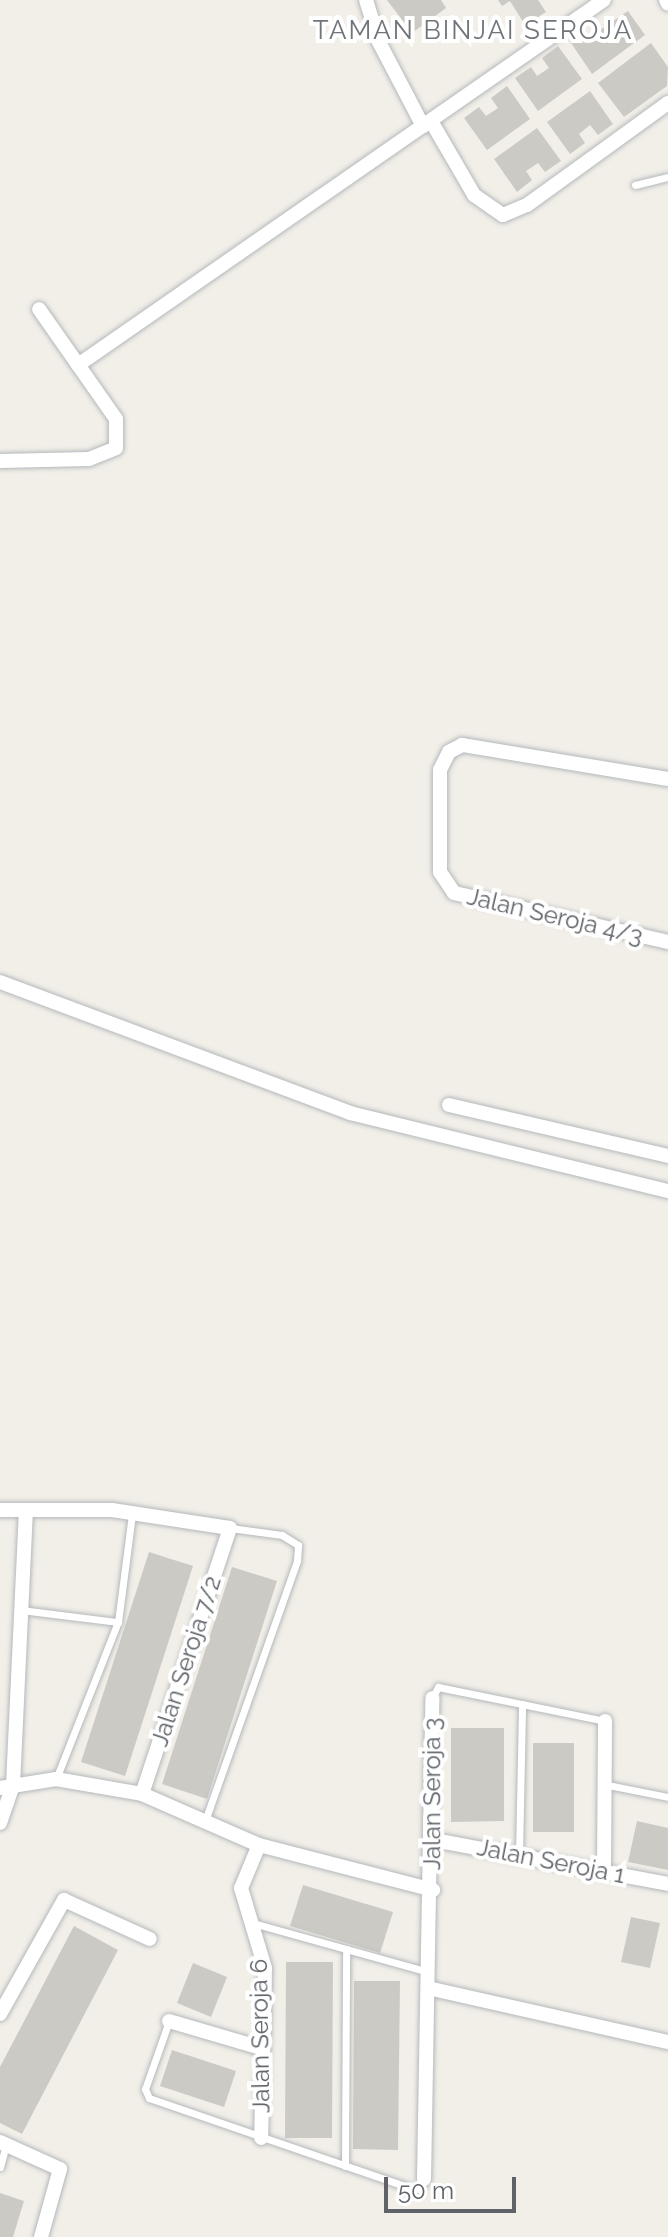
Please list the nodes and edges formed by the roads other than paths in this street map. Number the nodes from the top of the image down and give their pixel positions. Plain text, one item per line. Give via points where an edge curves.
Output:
1 (366, 0) edge
2 (604, 0) edge
3 (668, 103) edge
4 (427, 124) junction
5 (668, 177) edge
6 (635, 185) dead end
7 (39, 309) dead end
8 (78, 365) junction
9 (0, 461) edge
10 (668, 779) edge
11 (668, 942) edge
12 (0, 982) edge
13 (449, 1105) dead end
14 (668, 1156) edge
15 (668, 1191) edge
16 (0, 1510) edge
17 (26, 1510) junction
18 (132, 1512) junction
19 (230, 1528) junction
20 (21, 1610) junction
21 (118, 1622) junction
22 (432, 1698) joint
23 (522, 1704) junction
24 (605, 1721) joint
25 (56, 1779) junction
26 (608, 1785) junction
27 (6, 1786) edge
28 (142, 1794) junction
29 (668, 1797) edge
30 (206, 1818) junction
31 (0, 1823) edge
32 (434, 1840) junction
33 (259, 1845) junction
34 (519, 1853) junction
35 (604, 1870) junction
36 (668, 1884) edge
37 (433, 1890) junction
38 (251, 1922) junction
39 (150, 1939) dead end
40 (346, 1949) junction
41 (429, 1972) junction
42 (428, 1988) junction
43 (0, 2014) edge
44 (169, 2021) joint
45 (668, 2042) edge
46 (261, 2048) junction
47 (261, 2138) junction
48 (3, 2144) edge
49 (345, 2166) junction
50 (0, 2167) edge
51 (424, 2179) joint
52 (41, 2237) edge

1 - 4 street via 379,42
2 - 4 street
3 - 4 street via 527,205 503,215 474,195
4 - 8 street
5 - 6 lane
7 - 8 street
8 - 9 street via 116,419 116,448 89,459
10 - 11 street, Jalan Seroja 4/3 via 455,747 440,770 440,872 446,883 466,898
12 - 15 street via 350,1113
13 - 14 street
16 - 17 street
17 - 18 street
17 - 20 street
18 - 19 street
18 - 21 lane
19 - 28 street, Jalan Seroja 7/2
19 - 30 lane via 282,1535 298,1545 297,1561
20 - 21 lane
20 - 27 street
21 - 25 lane
22 - 23 lane via 438,1687
22 - 32 street, Jalan Seroja 3
23 - 24 lane
23 - 34 lane
24 - 26 street
25 - 27 street
25 - 28 street
26 - 29 lane
26 - 35 street
27 - 31 street
28 - 30 street
30 - 33 street
32 - 34 street, Jalan Seroja 1
32 - 37 street, Jalan Seroja 3
33 - 37 street
33 - 38 street, Jalan Seroja 6 via 241,1888
34 - 35 street, Jalan Seroja 1
35 - 36 street, Jalan Seroja 1
37 - 41 street, Jalan Seroja 3
38 - 40 lane
38 - 46 street, Jalan Seroja 6 via 265,1968
39 - 43 street via 64,1900
40 - 41 lane
40 - 49 lane
41 - 42 street, Jalan Seroja 3
42 - 45 street
42 - 51 street, Jalan Seroja 3
44 - 46 street
44 - 47 lane via 145,2089 149,2098
46 - 47 street, Jalan Seroja 6
47 - 49 lane
48 - 50 lane
48 - 52 street via 60,2169
49 - 51 lane via 411,2188 420,2189

